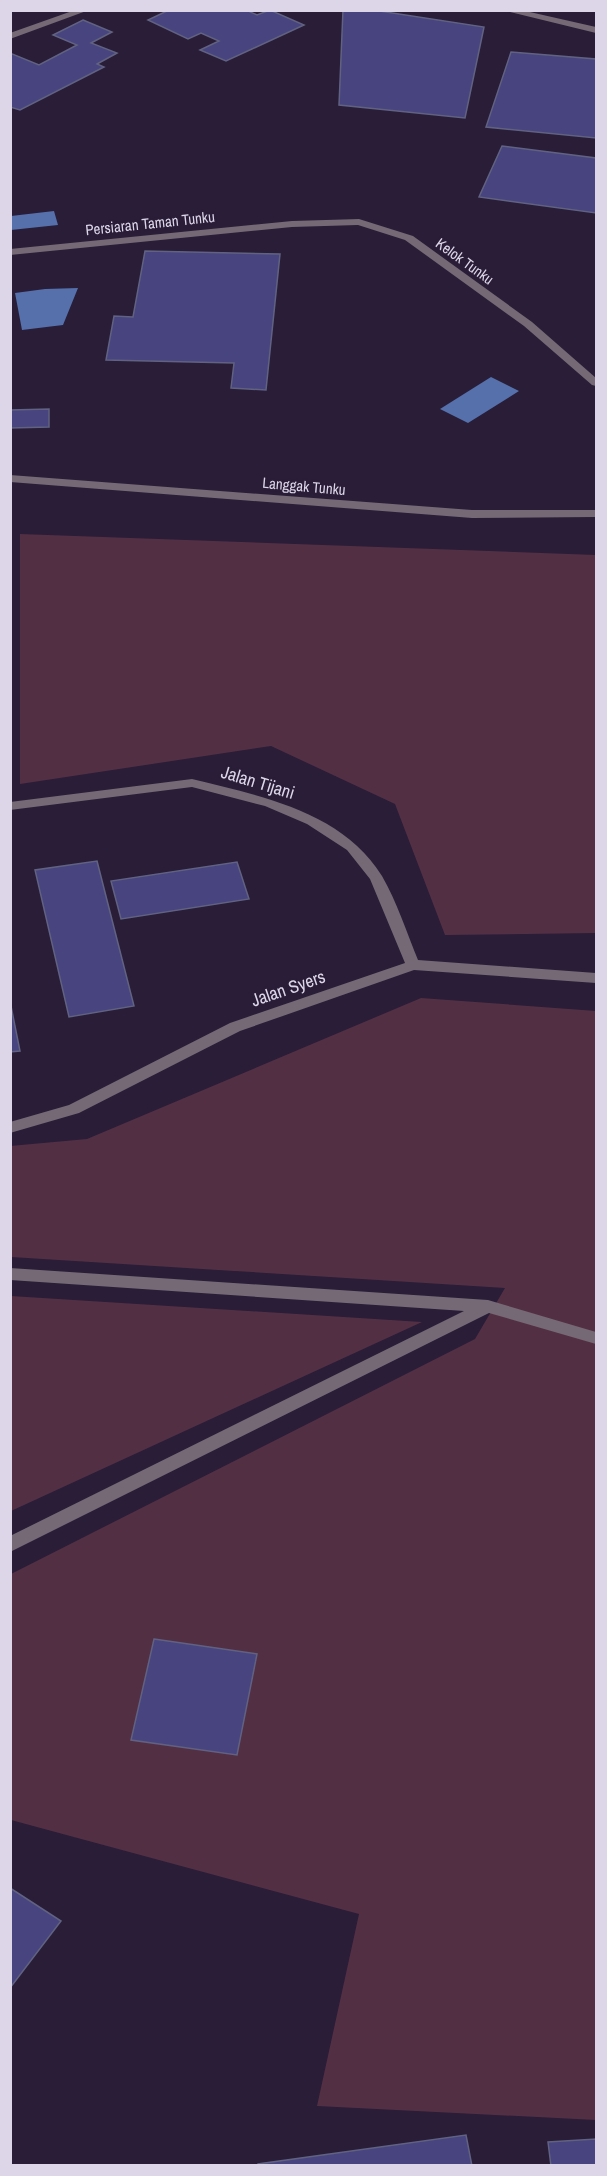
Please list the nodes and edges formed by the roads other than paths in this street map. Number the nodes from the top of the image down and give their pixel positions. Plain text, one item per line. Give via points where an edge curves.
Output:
1 (85, 10) edge
2 (506, 10) edge
3 (597, 30) edge
4 (10, 36) edge
5 (292, 224) joint
6 (10, 252) edge
7 (597, 383) edge
8 (10, 478) edge
9 (597, 514) edge
10 (10, 806) edge
11 (414, 965) junction
12 (597, 978) edge
13 (10, 1128) edge
14 (10, 1274) edge
15 (488, 1306) junction
16 (597, 1338) edge
17 (10, 1545) edge

1 - 4 street
2 - 3 street
5 - 6 street, Persiaran Taman Tunku
5 - 7 street, Kelok Tunku via 359,222 408,238 535,329
8 - 9 street, Langgak Tunku via 472,514
10 - 11 street, Jalan Tijani via 192,783 269,803 312,821 352,847 376,878
11 - 12 street, Jalan Syers
11 - 13 street, Jalan Syers via 235,1028 74,1109
14 - 15 street
15 - 16 street
15 - 17 street

